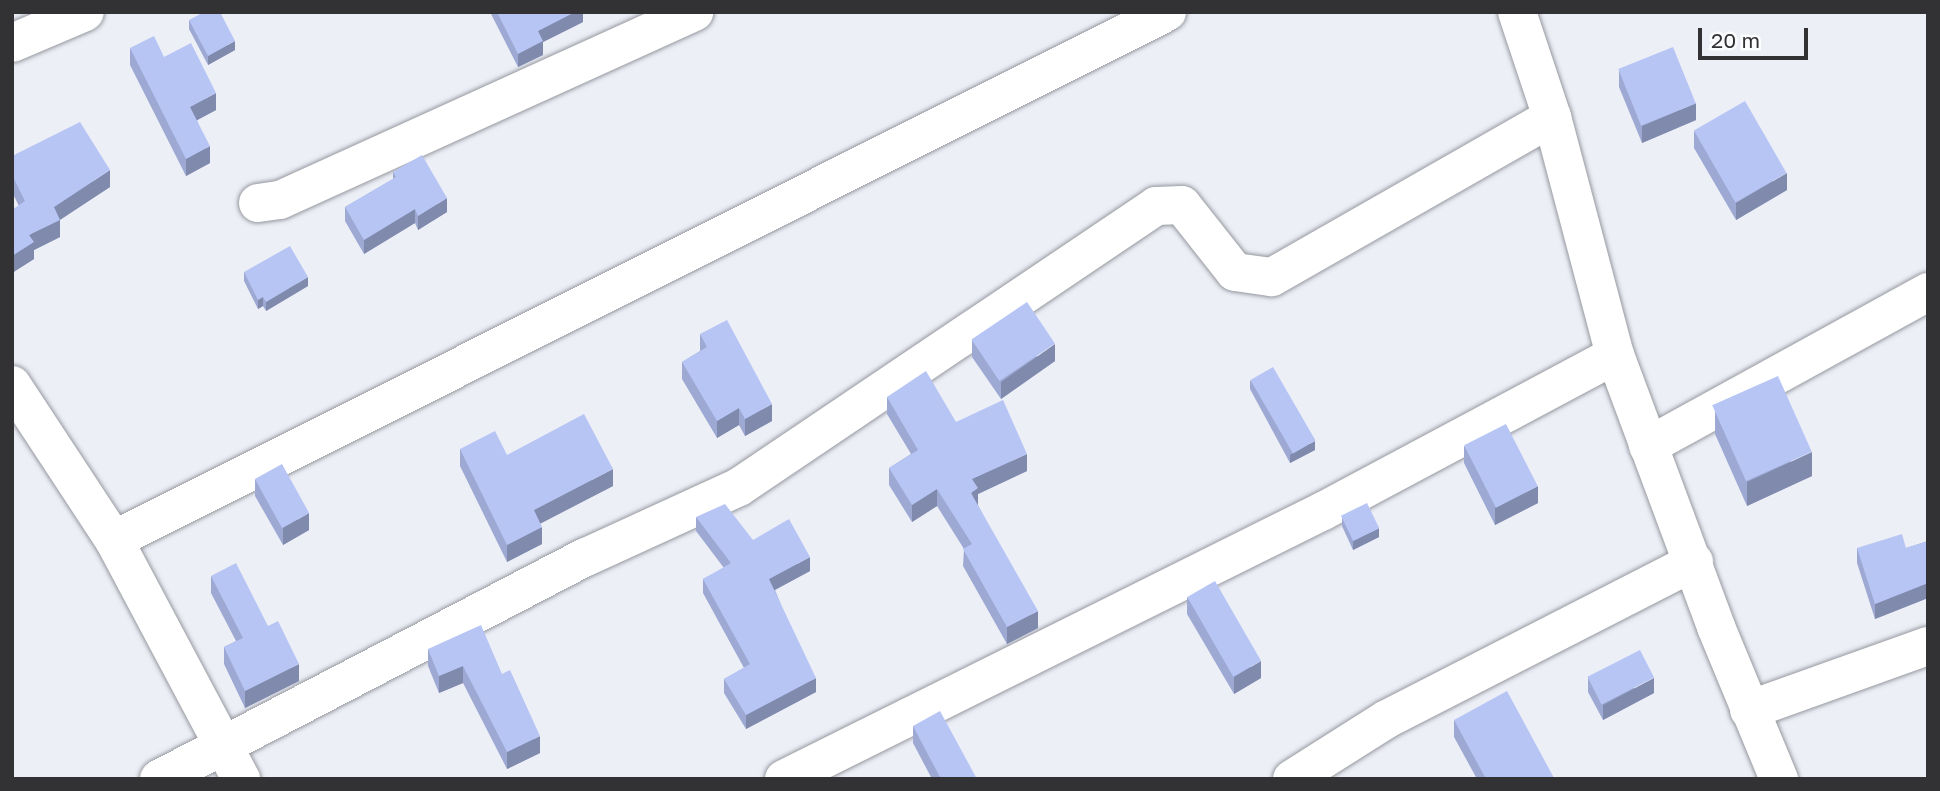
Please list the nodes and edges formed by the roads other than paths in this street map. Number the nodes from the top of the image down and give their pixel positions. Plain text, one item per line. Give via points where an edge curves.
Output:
1 (85, 12) edge
2 (694, 12) edge
3 (1167, 12) edge
4 (1517, 12) edge
5 (12, 43) edge
6 (1552, 117) junction
7 (258, 203) dead end
8 (1928, 292) edge
9 (1615, 355) junction
10 (12, 385) edge
11 (1648, 446) junction
12 (114, 540) junction
13 (1694, 562) junction
14 (1928, 646) edge
15 (1749, 710) junction
16 (233, 762) edge
17 (1773, 776) edge
18 (159, 779) edge
19 (784, 779) edge
20 (1292, 779) edge

1 - 5 street
2 - 7 street via 280,200
3 - 12 street
4 - 6 street
6 - 9 street
6 - 16 street via 1272,277 1235,271 1182,205 1156,206 739,487 586,557
8 - 11 street
9 - 11 street
9 - 19 street via 1323,511
10 - 12 street
11 - 13 street
12 - 16 street
13 - 15 street
13 - 20 street via 1387,719
14 - 15 street
15 - 17 street
16 - 18 street

